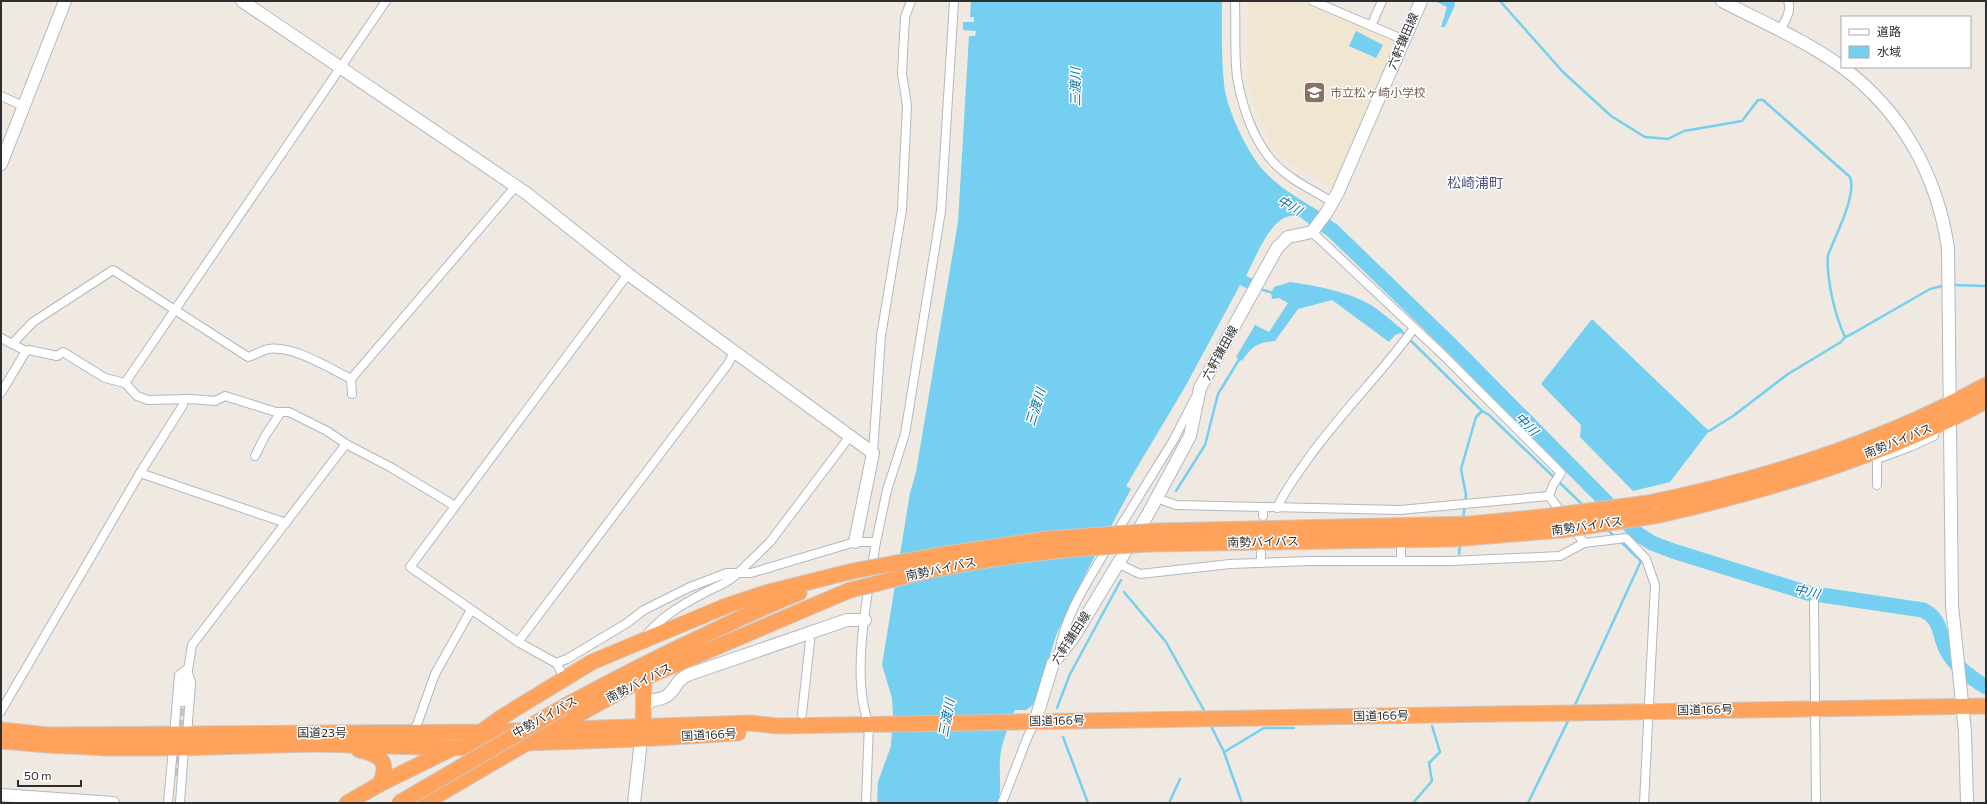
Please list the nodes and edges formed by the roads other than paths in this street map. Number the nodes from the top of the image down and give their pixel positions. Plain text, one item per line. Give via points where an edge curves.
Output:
1 (65, 1) edge
2 (242, 1) edge
3 (386, 1) edge
4 (911, 1) edge
5 (954, 1) edge
6 (1235, 1) edge
7 (1313, 1) edge
8 (1382, 1) edge
9 (1421, 1) edge
10 (1722, 1) edge
11 (1788, 1) edge
12 (1371, 26) junction
13 (1779, 31) junction
14 (1403, 43) junction
15 (341, 67) junction
16 (1841, 67) edge
17 (1843, 68) edge
18 (1, 96) edge
19 (23, 106) junction
20 (1, 164) edge
21 (516, 186) junction
22 (1329, 207) junction
23 (1312, 232) junction
24 (628, 274) junction
25 (175, 309) junction
26 (1412, 330) junction
27 (1, 338) edge
28 (12, 344) junction
29 (26, 351) junction
30 (734, 352) junction
31 (351, 379) junction
32 (125, 383) junction
33 (1986, 385) edge
34 (1200, 388) junction
35 (1, 393) edge
36 (352, 394) dead end
37 (184, 399) junction
38 (1986, 401) edge
39 (1951, 404) junction
40 (281, 412) junction
41 (1950, 420) junction
42 (1935, 426) junction
43 (850, 436) junction
44 (346, 444) junction
45 (873, 453) junction
46 (255, 456) dead end
47 (140, 473) junction
48 (1877, 485) dead end
49 (1549, 496) junction
50 (1156, 498) junction
51 (455, 506) junction
52 (1263, 507) junction
53 (1277, 508) junction
54 (1400, 510) junction
55 (1263, 516) dead end
56 (286, 523) junction
57 (1469, 531) junction
58 (1400, 533) junction
59 (1154, 537) junction
60 (855, 542) junction
61 (876, 542) junction
62 (1584, 543) junction
63 (1261, 553) dead end
64 (1401, 560) junction
65 (1117, 563) junction
66 (1261, 564) junction
67 (881, 567) joint
68 (738, 573) junction
69 (852, 579) junction
70 (1814, 603) dead end
71 (471, 610) junction
72 (865, 620) junction
73 (809, 632) junction
74 (641, 641) junction
75 (518, 642) junction
76 (1059, 654) junction
77 (556, 663) junction
78 (187, 669) junction
79 (565, 678) junction
80 (644, 681) junction
81 (661, 698) junction
82 (183, 702) tunnel mouth
83 (1986, 706) edge
84 (1961, 707) junction
85 (644, 708) junction
86 (1814, 708) junction
87 (1, 711) edge
88 (1648, 711) junction
89 (802, 714) dead end
90 (502, 717) junction
91 (1036, 722) junction
92 (869, 724) junction
93 (554, 728) junction
94 (1, 730) edge
95 (432, 732) junction
96 (481, 732) junction
97 (414, 733) junction
98 (641, 733) junction
99 (1, 741) edge
100 (179, 742) junction
101 (527, 743) junction
102 (316, 744) junction
103 (453, 748) junction
104 (176, 776) tunnel mouth
105 (380, 784) junction
106 (1, 795) edge
107 (112, 803) edge
108 (168, 803) edge
109 (174, 803) edge
110 (180, 803) edge
111 (347, 803) edge
112 (399, 803) edge
113 (424, 803) edge
114 (634, 803) edge
115 (866, 803) edge
116 (1002, 803) edge
117 (1644, 803) edge
118 (1816, 803) edge
119 (1967, 803) edge

1 - 19 street
2 - 15 street
3 - 15 street
4 - 45 street via 905,17 902,74 908,104 902,210 881,336
5 - 61 street via 941,211 905,434 887,490
6 - 22 street via 1237,76 1244,105 1257,137 1264,151 1277,166
7 - 12 street
8 - 12 street
9 - 14 street, 六軒鎌田線
10 - 13 street
11 - 13 street via 1790,6
12 - 14 street via 1395,36
13 - 16 street
14 - 22 street, 六軒鎌田線 via 1338,192
15 - 21 street
15 - 25 street
17 - 39 street via 1870,90 1898,121 1922,160 1936,193 1948,248
18 - 19 street
19 - 20 street
21 - 24 street
21 - 31 street
22 - 23 street, 六軒鎌田線
23 - 26 street
23 - 34 street, 六軒鎌田線 via 1294,235 1283,241
24 - 30 street
24 - 51 street
25 - 28 street via 114,270 33,322
25 - 31 street via 248,357 266,350 289,352 306,356
25 - 32 street
26 - 49 street via 1561,473 1553,484
26 - 53 street via 1394,356 1316,447 1282,496
27 - 28 street
28 - 29 street
29 - 32 street via 57,356 63,352 105,378
29 - 35 street
30 - 43 street
30 - 75 street
31 - 36 street
32 - 37 street via 137,396 148,400
33 - 39 highway, 南勢バイパス
34 - 50 street, 六軒鎌田線 via 1190,436
34 - 76 street via 1173,441 1129,509 1076,605 1061,638
37 - 40 street via 215,400 225,396
37 - 47 street via 183,405
38 - 41 highway, 南勢バイパス
39 - 41 street
39 - 57 highway, 南勢バイパス, bridge via 1858,444 1775,473 1703,492 1648,504 1551,516
40 - 44 street via 289,412 302,418
40 - 46 street
41 - 42 highway, 南勢バイパス
41 - 84 street via 1952,605
42 - 48 street via 1934,436 1877,459
42 - 57 highway, 南勢バイパス, bridge via 1868,454 1786,482 1660,515 1562,530
43 - 45 street
43 - 68 street via 770,542
44 - 51 street
44 - 56 street
45 - 60 street
47 - 56 street
47 - 87 street
49 - 54 street
49 - 62 street
50 - 52 street via 1176,505
50 - 65 street, 六軒鎌田線
51 - 71 street via 410,567
52 - 53 street
52 - 55 street
53 - 54 street
54 - 58 street
56 - 78 street via 192,645
57 - 58 highway, 南勢バイパス
58 - 59 highway, 南勢バイパス
58 - 64 street
59 - 67 highway, 南勢バイパス, bridge via 1047,539 938,555
59 - 69 highway, 南勢バイパス, bridge
60 - 61 street
60 - 68 street via 751,573
61 - 72 street
62 - 64 street via 1560,556 1452,561
62 - 88 street via 1626,538 1646,559 1655,585
63 - 66 street
64 - 66 street
65 - 66 street via 1140,574 1230,564
65 - 76 street, 六軒鎌田線 via 1073,638
67 - 69 highway, 中勢バイパス, bridge
68 - 74 street via 729,582 686,603 658,621
68 - 77 street via 727,573 690,587 644,610 567,659
69 - 74 highway via 765,593
69 - 80 highway, 南勢バイパス
69 - 112 highway, 中勢バイパス, bridge via 812,598 695,639 624,674 564,706
70 - 86 street
71 - 75 street
71 - 97 street via 435,674
72 - 73 street via 847,620
72 - 92 street via 860,672 864,712
73 - 81 street via 686,676 675,684 669,694
73 - 89 street
74 - 79 highway via 592,662
75 - 77 street
76 - 91 street, 六軒鎌田線 via 1053,663
77 - 79 street
78 - 82 street
78 - 100 street via 191,683
78 - 100 street via 179,675
79 - 90 highway
80 - 81 street via 650,692
80 - 85 highway
80 - 93 highway, 南勢バイパス
81 - 85 street via 648,702
83 - 84 highway, 国道166号
84 - 86 highway, 国道166号
84 - 119 street via 1965,732
85 - 98 highway
86 - 88 highway, 国道166号
86 - 118 street
88 - 91 highway, 国道166号
88 - 117 street
90 - 95 highway via 480,726
90 - 96 highway
91 - 92 highway, 国道166号
91 - 116 street
92 - 98 highway, 国道166号 via 777,726 751,723
92 - 115 street
93 - 96 highway, 国道23号
93 - 98 highway, 国道23号
93 - 101 highway, 南勢バイパス
94 - 100 highway, 国道23号
95 - 96 highway, 国道23号
95 - 97 highway, 国道23号
96 - 103 highway
97 - 100 highway, 国道23号
98 - 101 highway, 国道23号
98 - 114 street
99 - 100 highway, 国道23号 via 48,745
100 - 102 highway, 国道23号
100 - 108 street
100 - 110 street
101 - 103 highway, 国道23号
101 - 113 highway, 南勢バイパス
102 - 103 highway, 国道23号
102 - 105 highway via 375,754 382,760 385,768
103 - 105 highway
104 - 109 street
105 - 111 highway
106 - 107 street

